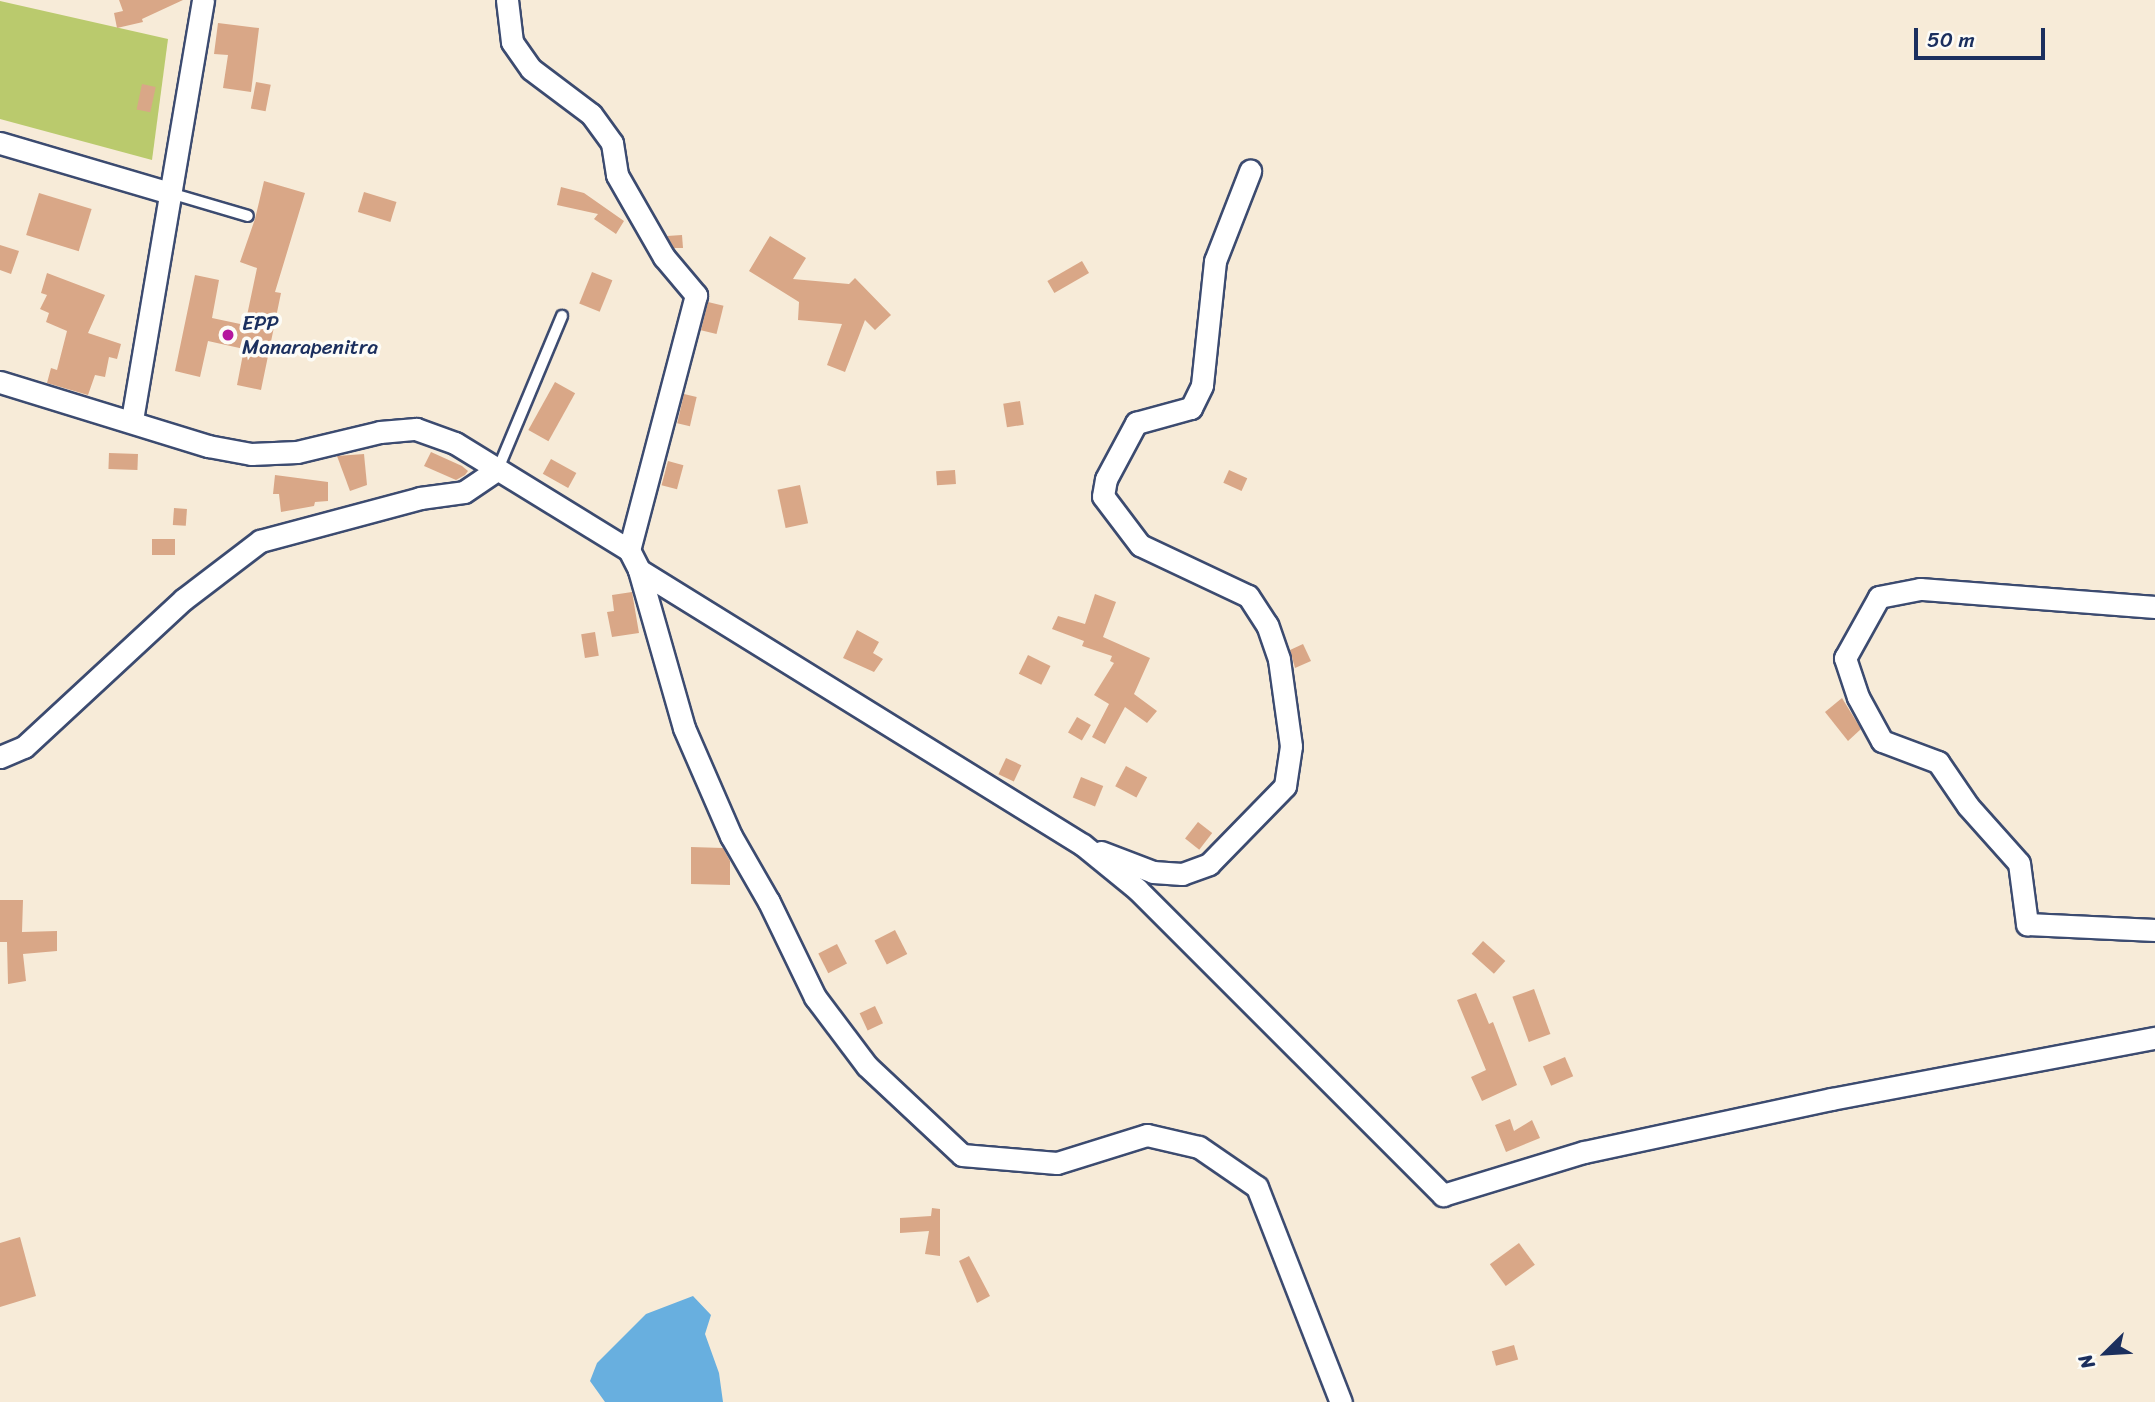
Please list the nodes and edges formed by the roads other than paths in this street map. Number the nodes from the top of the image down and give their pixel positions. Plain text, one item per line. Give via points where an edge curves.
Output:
1 (204, 0) edge
2 (507, 0) edge
3 (0, 143) edge
4 (1250, 171) dead end
5 (170, 193) junction
6 (247, 216) dead end
7 (562, 316) dead end
8 (0, 382) edge
9 (132, 421) junction
10 (498, 469) junction
11 (629, 550) junction
12 (639, 570) junction
13 (2155, 607) edge
14 (0, 757) edge
15 (1083, 845) junction
16 (2155, 930) edge
17 (2155, 1038) edge
18 (1341, 1402) edge

1 - 5 street
2 - 11 street via 512,41 531,69 591,114 612,143 617,175 664,257 696,295
3 - 5 street
4 - 15 street via 1215,261 1202,385 1191,408 1136,423 1106,479 1103,496 1140,545 1248,596 1267,625 1279,659 1291,746 1285,786 1209,864 1182,874 1153,872
5 - 6 lane
5 - 9 street
7 - 10 lane
8 - 9 street
9 - 10 street via 208,446 251,454 297,452 380,432 416,429 454,443
10 - 11 street
10 - 14 street via 464,492 420,498 260,541 184,599 24,747
11 - 12 street
12 - 15 street
12 - 18 street via 684,728 731,836 815,997 867,1066 962,1155 1057,1163 1147,1135 1199,1147 1257,1187
13 - 16 street via 1920,589 1879,597 1845,658 1858,698 1882,741 1938,762 1968,806 2019,863 2027,924
15 - 17 street via 1137,889 1443,1195 1584,1152 1831,1099

